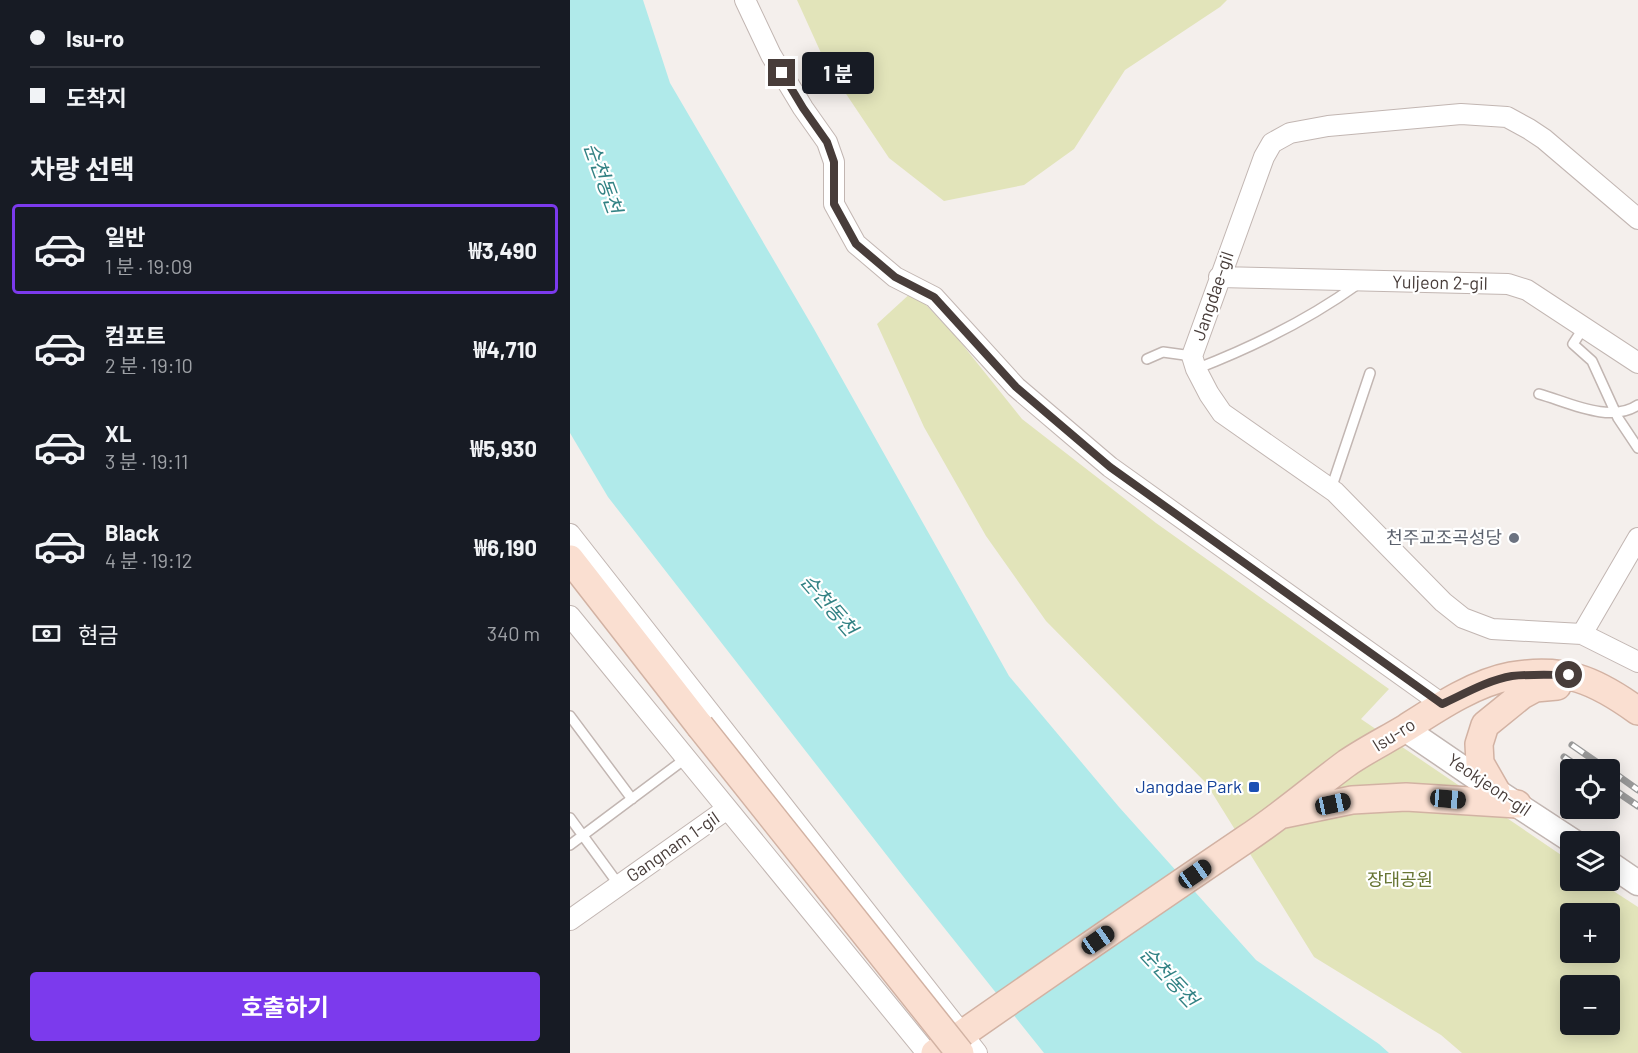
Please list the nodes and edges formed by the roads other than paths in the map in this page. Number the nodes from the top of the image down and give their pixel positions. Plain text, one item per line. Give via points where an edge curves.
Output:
1 (745, 0) edge
2 (1638, 219) edge
3 (1220, 277) junction
4 (1362, 281) junction
5 (1584, 327) junction
6 (1147, 359) dead end
7 (1194, 363) junction
8 (1638, 363) edge
9 (1370, 373) dead end
10 (1539, 394) dead end
11 (1638, 405) edge
12 (1615, 412) junction
13 (1638, 448) edge
14 (1331, 489) junction
15 (570, 534) edge
16 (1638, 538) edge
17 (570, 559) edge
18 (570, 582) edge
19 (570, 616) edge
20 (1582, 634) junction
21 (1638, 662) edge
22 (1614, 694) junction
23 (1442, 704) junction
24 (1638, 711) edge
25 (570, 716) edge
26 (1405, 729) junction
27 (692, 740) junction
28 (1507, 798) junction
29 (632, 800) junction
30 (727, 809) junction
31 (1277, 815) junction
32 (570, 818) edge
33 (1560, 832) edge
34 (583, 837) junction
35 (570, 845) edge
36 (1620, 871) edge
37 (1638, 883) edge
38 (619, 885) junction
39 (570, 920) edge
40 (966, 1043) edge
41 (927, 1053) edge
42 (935, 1053) edge

1 - 23 street via 771,55 827,142 834,162 834,204 856,244 895,277 934,297 1016,387 1110,467
2 - 3 street, Jangdae-gil via 1544,139 1507,117 1461,114 1328,126 1290,133 1272,143
3 - 4 street, Yuljeon 2-gil
3 - 7 street, Jangdae-gil
4 - 5 street, Yuljeon 2-gil via 1508,284 1527,290
4 - 7 lane via 1298,322 1235,354
5 - 8 street, Yuljeon 2-gil
5 - 12 lane via 1573,344 1592,361
6 - 7 lane via 1163,352
7 - 14 street via 1222,413
9 - 14 lane
10 - 12 lane
11 - 12 lane
12 - 13 lane
14 - 20 street via 1463,618 1492,629
15 - 40 street
16 - 20 street
17 - 27 main road
18 - 27 main road
19 - 27 street
20 - 21 street
22 - 23 main road, Isu-ro via 1569,675 1534,674 1494,681
22 - 24 main road, Isu-ro
22 - 28 main road via 1574,687 1535,688 1485,725 1479,744 1480,763
23 - 26 main road, Isu-ro
25 - 29 lane
26 - 28 street, Yeokjeon-gil
26 - 31 main road, Isu-ro via 1349,762
27 - 29 lane
27 - 30 street
27 - 40 main road, bridge
28 - 31 main road via 1352,800
28 - 33 street, Yeokjeon-gil
29 - 34 lane
30 - 38 street, Gangnam 1-gil
30 - 41 street
31 - 40 main road, Isu-ro
32 - 34 lane, Gangnam 1-gil
34 - 35 lane
34 - 38 lane, Gangnam 1-gil
36 - 37 street
38 - 39 street, Gangnam 1-gil
40 - 42 main road

